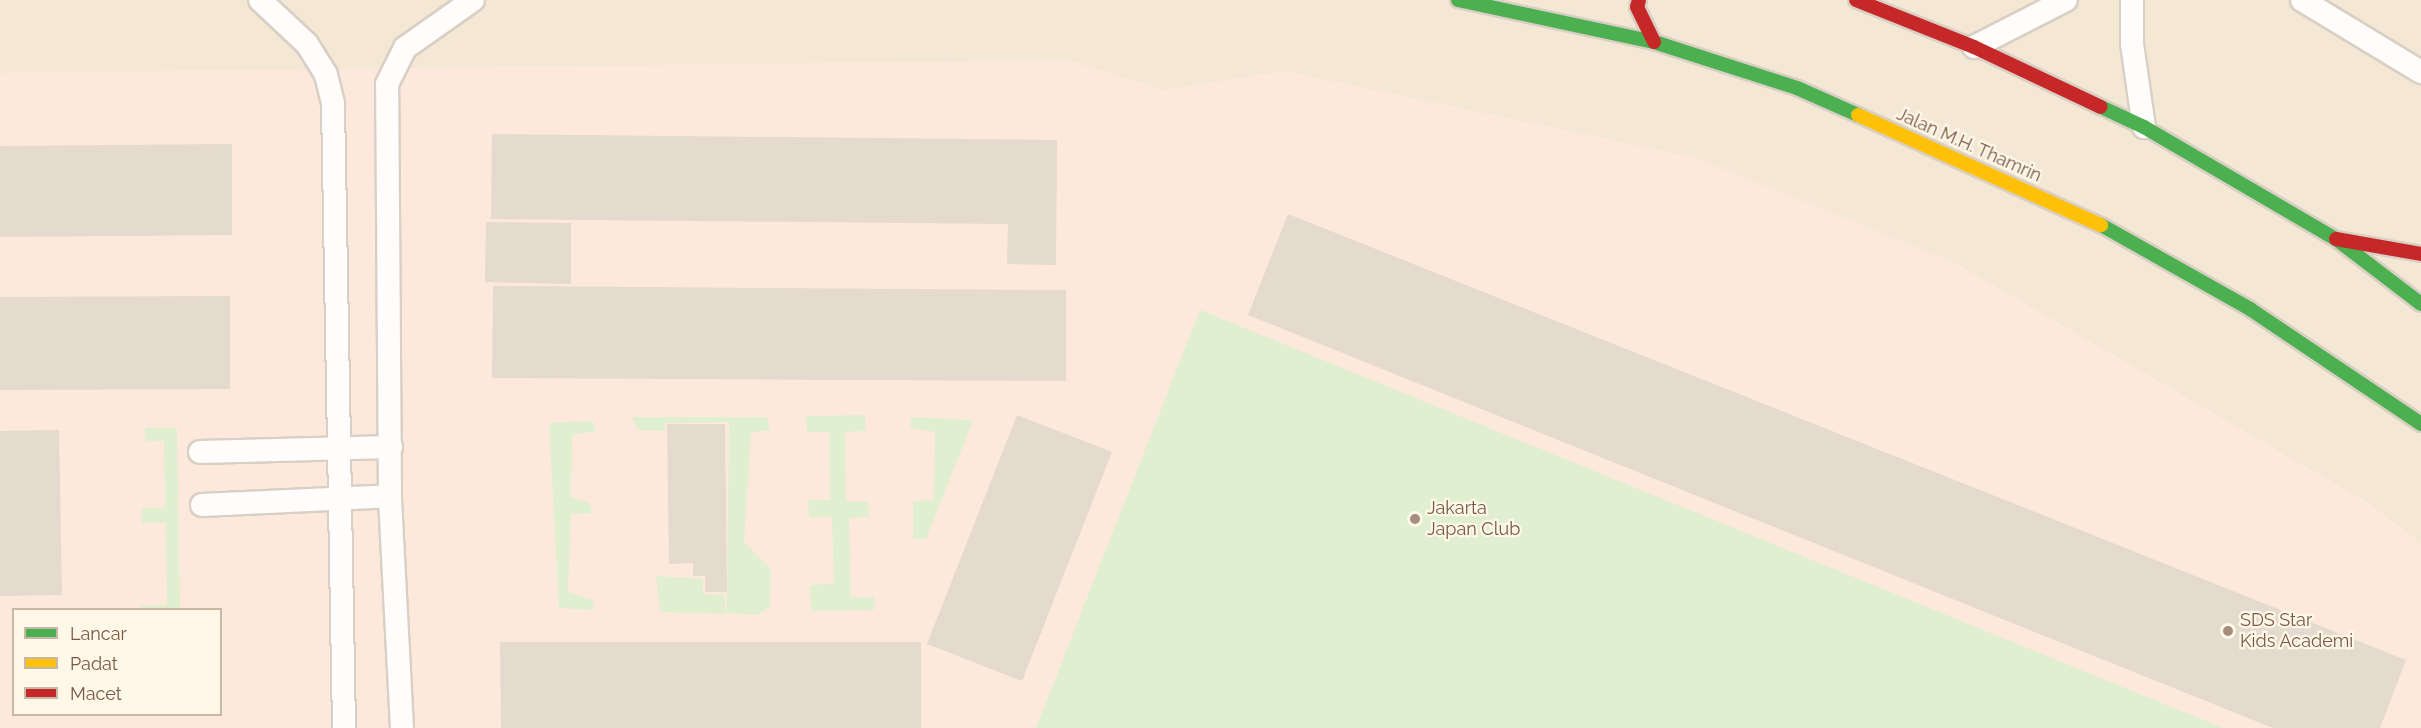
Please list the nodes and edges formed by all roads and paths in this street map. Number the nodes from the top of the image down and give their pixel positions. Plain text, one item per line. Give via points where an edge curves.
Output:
1 (260, 0) edge
2 (473, 0) edge
3 (1458, 0) edge
4 (1639, 0) edge
5 (1856, 0) edge
6 (2066, 0) edge
7 (2132, 0) edge
8 (2302, 0) edge
9 (1566, 6) dead end
10 (1551, 19) junction
11 (1654, 42) junction
12 (1974, 47) junction
13 (2421, 72) edge
14 (2144, 127) junction
15 (2336, 239) junction
16 (2421, 254) edge
17 (2421, 304) edge
18 (2421, 424) edge
19 (391, 447) junction
20 (338, 450) junction
21 (200, 452) dead end
22 (390, 496) junction
23 (340, 497) junction
24 (202, 505) dead end
25 (344, 728) edge
26 (402, 728) edge

1 - 20 lane via 307,44 326,75 333,104
2 - 19 lane via 405,48 387,84
3 - 10 main road, Jalan M.H. Thamrin
4 - 11 main road via 1637,7
5 - 12 main road
6 - 12 lane
7 - 14 lane via 2132,44
8 - 13 lane
9 - 10 main road
10 - 11 main road, Jalan M.H. Thamrin
11 - 18 main road, Jalan M.H. Thamrin via 1797,88 2092,220 2250,309
12 - 14 main road
14 - 15 main road
15 - 16 main road
15 - 17 main road
19 - 20 lane
19 - 22 lane
20 - 21 lane
20 - 23 lane
22 - 23 lane
22 - 26 lane
23 - 24 lane
23 - 25 lane

